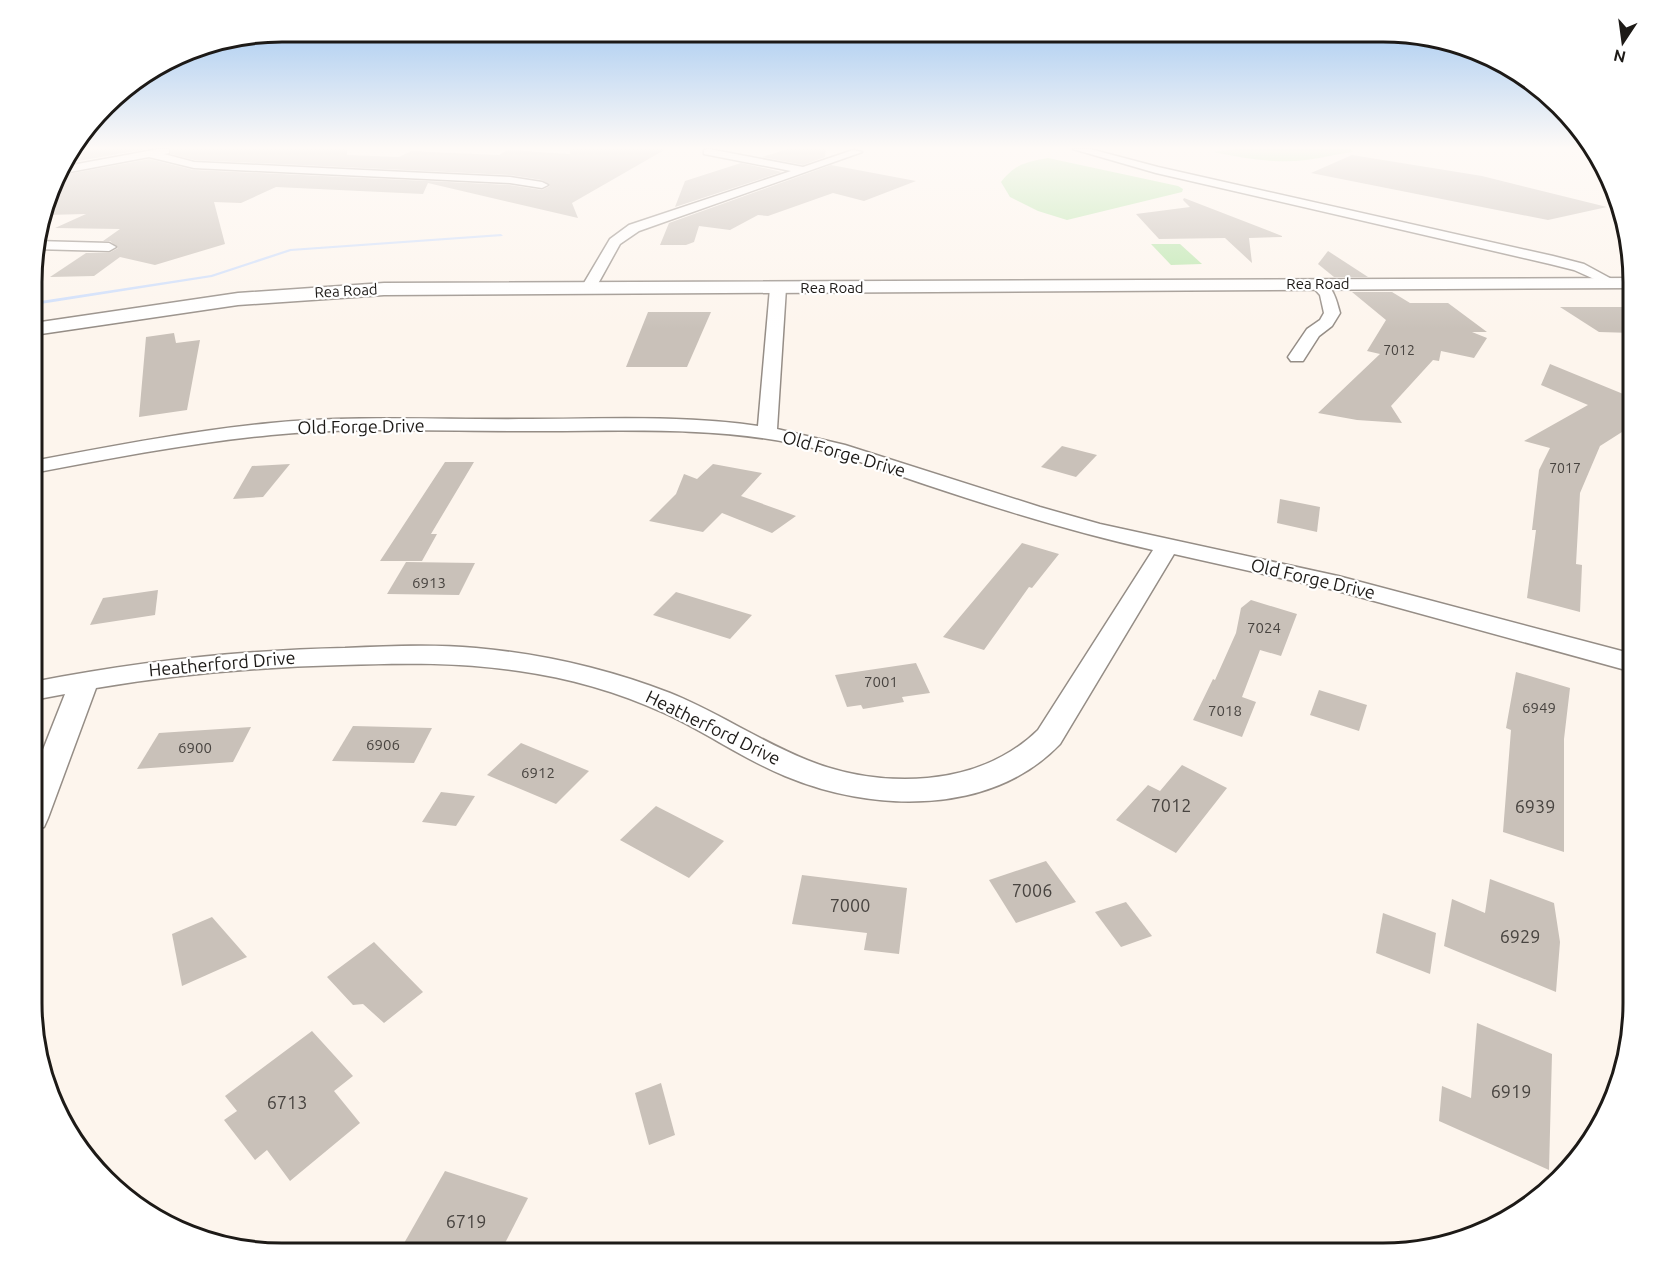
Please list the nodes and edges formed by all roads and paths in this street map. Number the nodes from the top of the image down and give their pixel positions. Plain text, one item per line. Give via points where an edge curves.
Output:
1 (689, 209) edge
2 (1326, 209) edge
3 (45, 245) edge
4 (109, 247) dead end
5 (1612, 283) junction
6 (1623, 283) edge
7 (1317, 284) junction
8 (589, 288) junction
9 (778, 288) junction
10 (42, 328) edge
11 (1298, 357) dead end
12 (767, 433) junction
13 (42, 465) edge
14 (1167, 546) junction
15 (1623, 660) edge
16 (84, 680) junction
17 (42, 689) edge
18 (42, 794) edge

1 - 8 street via 634,228 615,242
2 - 5 street via 1554,260 1580,267
3 - 4 street
5 - 6 main road, Rea Road
5 - 7 main road, Rea Road
7 - 9 main road, Rea Road
7 - 11 street via 1327,294 1332,313
8 - 9 main road, Rea Road
8 - 10 main road, Rea Road via 315,292
9 - 12 street
12 - 13 street, Old Forge Drive via 650,425 273,429 161,443
12 - 14 street, Old Forge Drive via 838,449 1032,512
14 - 15 street, Old Forge Drive via 1338,584
14 - 16 street, Heatherford Drive via 1087,678 1035,753 998,773 945,788 900,790 842,784 796,768 660,700 596,677 540,665 473,657 317,657 210,663
16 - 17 street, Heatherford Drive
16 - 18 street

